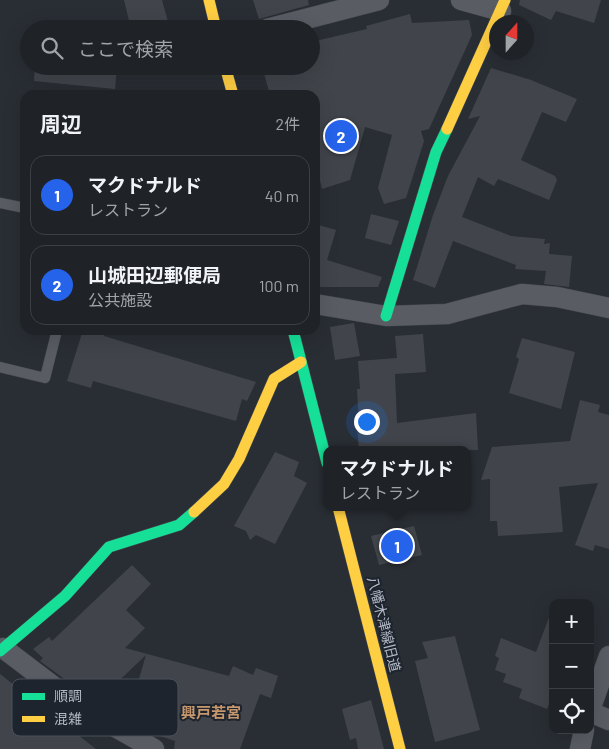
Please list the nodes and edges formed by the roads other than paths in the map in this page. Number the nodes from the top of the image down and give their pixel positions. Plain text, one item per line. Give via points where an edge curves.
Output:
1 (208, 0) edge
2 (379, 0) edge
3 (460, 0) edge
4 (503, 5) edge
5 (214, 20) edge
6 (302, 20) edge
7 (227, 75) edge
8 (232, 90) edge
9 (0, 203) edge
10 (20, 207) edge
11 (320, 305) edge
12 (609, 308) edge
13 (386, 316) junction
14 (55, 335) edge
15 (294, 335) edge
16 (301, 362) junction
17 (0, 367) edge
18 (323, 447) edge
19 (339, 511) edge
20 (2, 650) edge
21 (609, 656) edge
22 (42, 679) edge
23 (594, 699) edge
24 (594, 713) edge
25 (609, 720) edge
26 (583, 734) edge
27 (131, 736) edge
28 (154, 749) edge
29 (400, 749) edge
30 (580, 749) edge

1 - 5 street
2 - 6 street
3 - 4 street
4 - 13 street via 436,152
7 - 8 street
9 - 10 lane
11 - 13 street
12 - 13 street via 557,297 522,294 447,314
14 - 17 lane via 45,378
15 - 16 street
16 - 18 street
16 - 20 street via 274,379 239,459 224,484 206,502 178,525 110,547 66,596
19 - 29 street, 八幡木津線旧道
20 - 22 street
21 - 23 street
24 - 25 street
26 - 30 street
27 - 28 street

